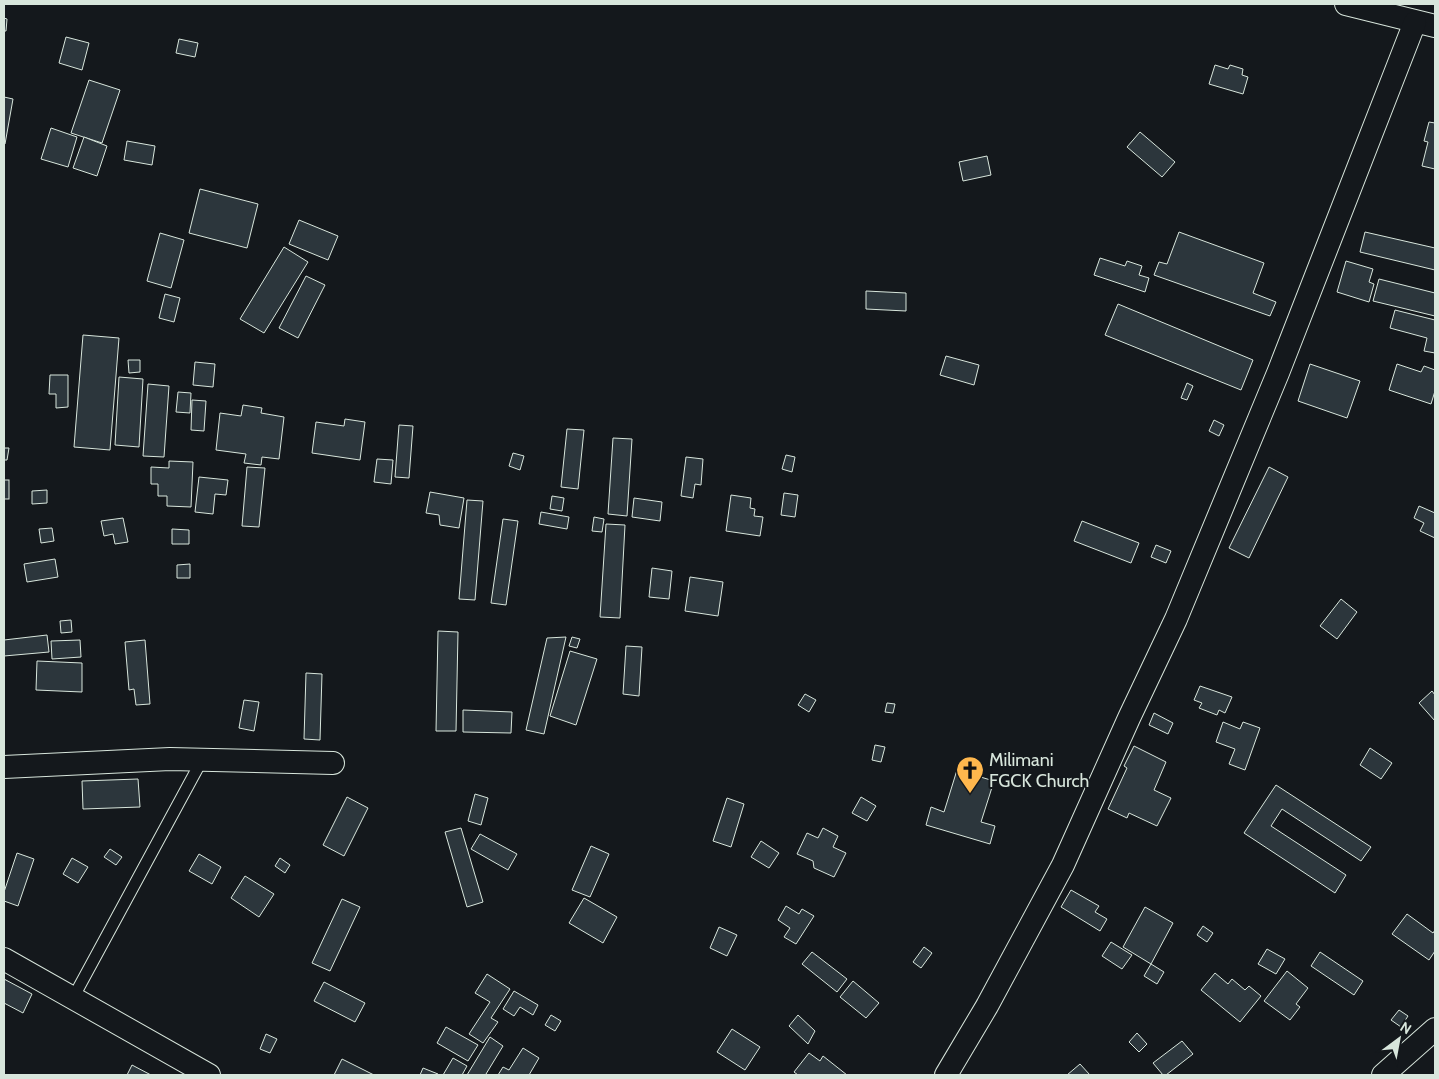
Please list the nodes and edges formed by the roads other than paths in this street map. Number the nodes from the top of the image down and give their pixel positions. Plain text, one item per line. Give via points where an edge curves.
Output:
1 (1346, 4) edge
2 (1425, 24) edge
3 (202, 760) junction
4 (332, 763) dead end
5 (4, 767) edge
6 (4, 959) edge
7 (73, 998) junction
8 (1435, 1029) edge
9 (209, 1075) edge
10 (946, 1075) edge
11 (1384, 1075) edge

1 - 2 street
2 - 10 street via 1176,619 1063,865
3 - 4 street
3 - 5 street
3 - 7 lane
6 - 7 street
7 - 9 street
8 - 11 street

